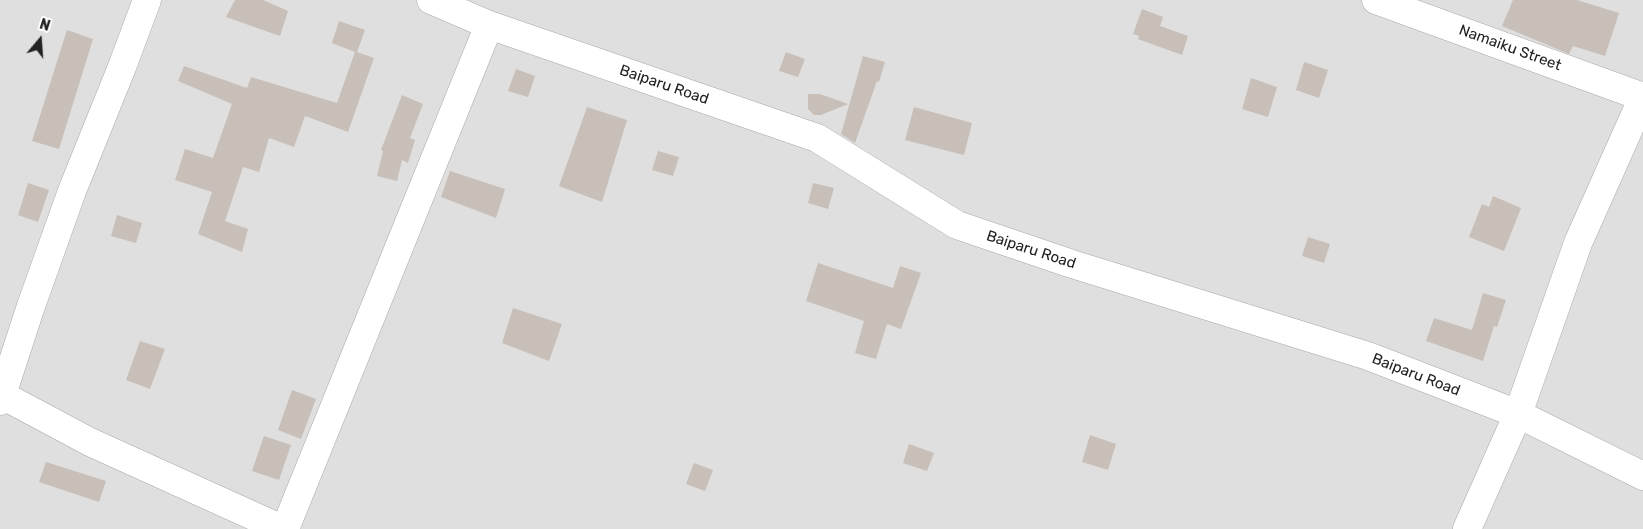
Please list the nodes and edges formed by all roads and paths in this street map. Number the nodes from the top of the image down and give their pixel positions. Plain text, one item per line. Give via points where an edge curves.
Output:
1 (147, 0) edge
2 (430, 0) edge
3 (1376, 0) edge
4 (489, 25) junction
5 (1643, 97) edge
6 (1, 397) edge
7 (1518, 414) junction
8 (1643, 476) edge
9 (284, 529) edge
10 (1467, 529) edge

1 - 6 street via 72,191
2 - 4 street, Baiparu Road
3 - 5 street, Namaiku Street
4 - 7 street, Baiparu Road via 817,138 957,226 1368,356
4 - 9 street
5 - 7 street via 1578,243
6 - 9 street via 90,442
7 - 8 street, Baiparu Road
7 - 10 street

